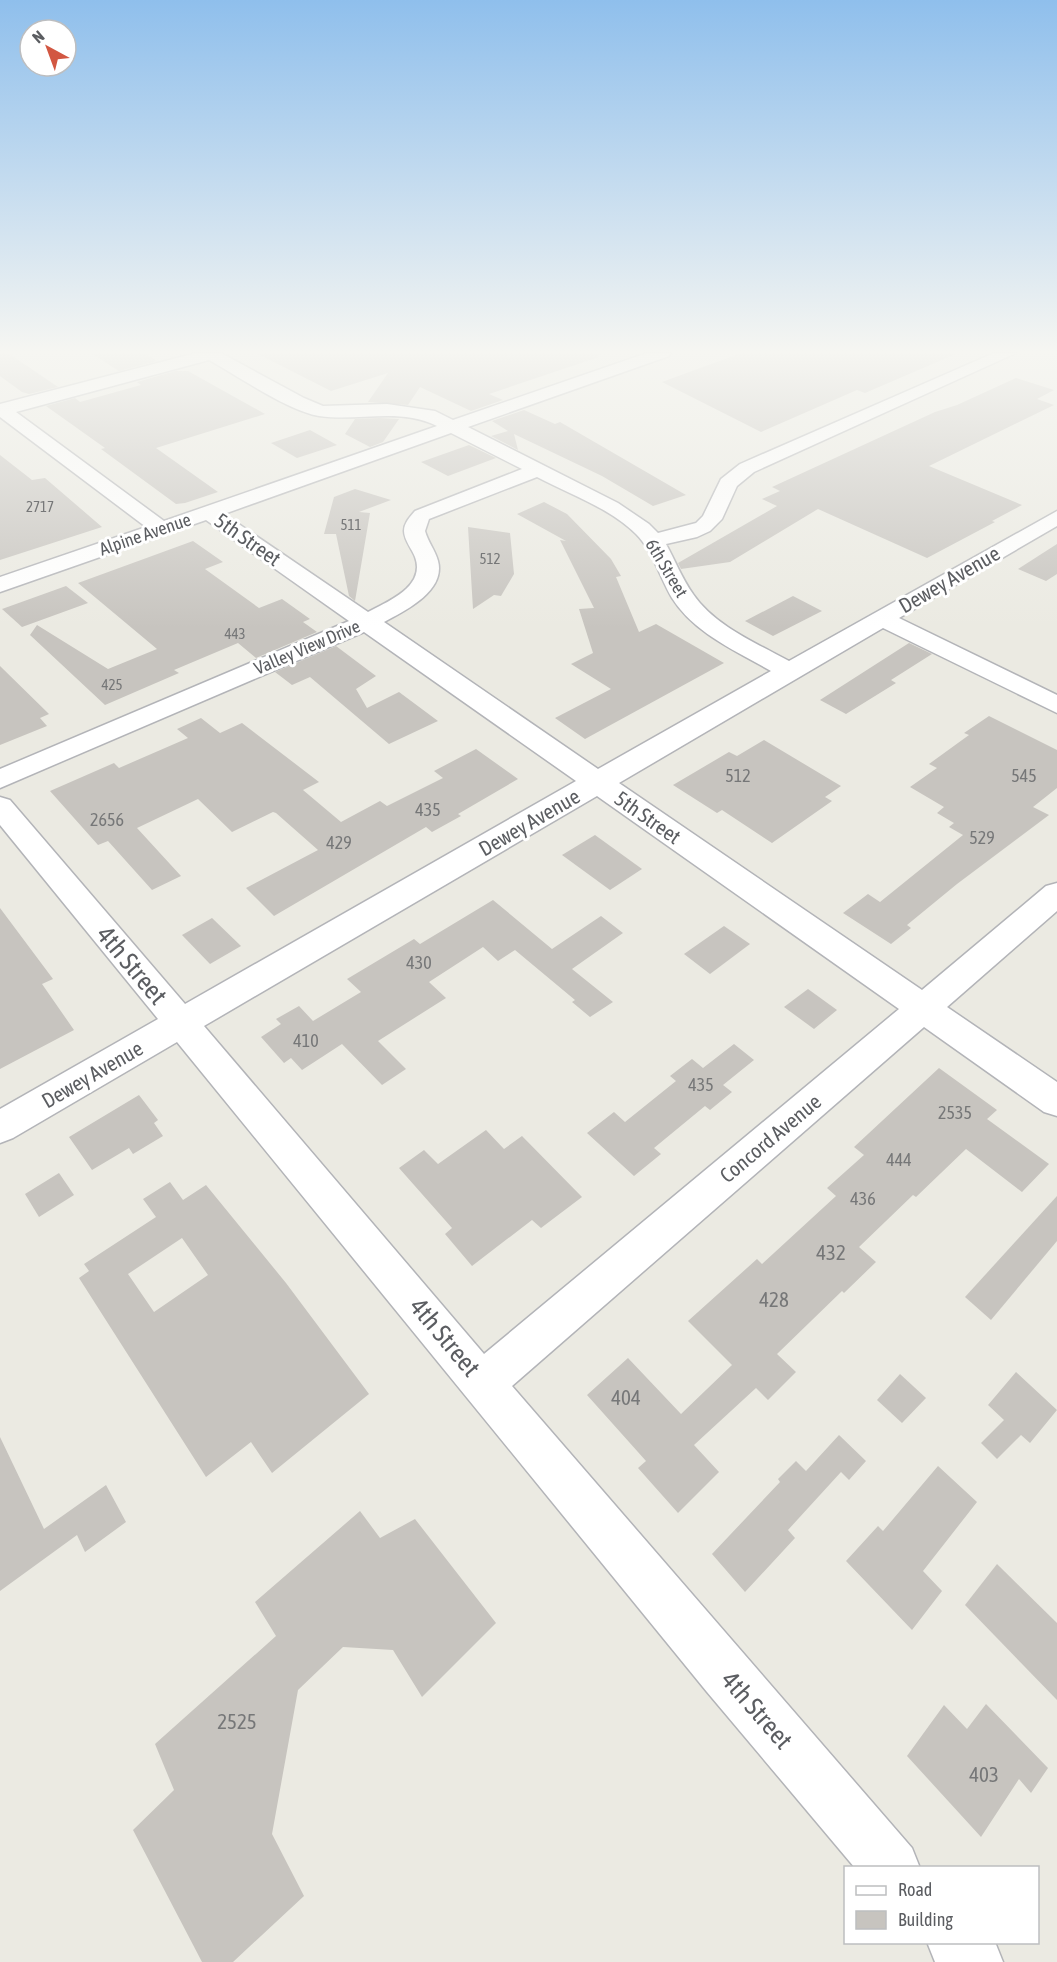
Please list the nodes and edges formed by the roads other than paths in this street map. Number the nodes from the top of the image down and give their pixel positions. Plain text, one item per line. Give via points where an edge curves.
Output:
1 (47, 445) edge
2 (402, 445) edge
3 (487, 445) edge
4 (800, 445) edge
5 (538, 470) junction
6 (208, 512) junction
7 (1057, 517) edge
8 (161, 528) junction
9 (653, 540) junction
10 (0, 585) edge
11 (881, 618) junction
12 (367, 622) junction
13 (789, 671) junction
14 (1057, 705) edge
15 (0, 780) edge
16 (598, 782) junction
17 (0, 806) edge
18 (1057, 894) edge
19 (923, 1008) junction
20 (180, 1023) junction
21 (1057, 1101) edge
22 (0, 1127) edge
23 (483, 1383) junction
24 (890, 1866) edge
25 (958, 1944) edge
26 (973, 1962) edge

1 - 8 street
2 - 6 street, Alpine Avenue
3 - 5 street, 6th Street
4 - 9 street via 747,468 728,483 712,519 702,527
5 - 9 street, 6th Street via 611,507
5 - 12 street, Valley View Drive via 422,515 413,530 428,564 427,577 415,592
6 - 8 street, Alpine Avenue
6 - 12 street, 5th Street
7 - 11 street, Dewey Avenue
8 - 10 street, Alpine Avenue
9 - 13 street, 6th Street via 683,597 700,616 724,635
11 - 13 street, Dewey Avenue
11 - 14 street
12 - 15 street, Valley View Drive
12 - 16 street, 5th Street
13 - 16 street, Dewey Avenue
16 - 19 street, 5th Street
16 - 20 street, Dewey Avenue
17 - 20 street, 4th Street
18 - 19 street, Concord Avenue
19 - 21 street, 5th Street
19 - 23 street, Concord Avenue
20 - 22 street, Dewey Avenue
20 - 23 street, 4th Street
23 - 24 street, 4th Street
25 - 26 street

